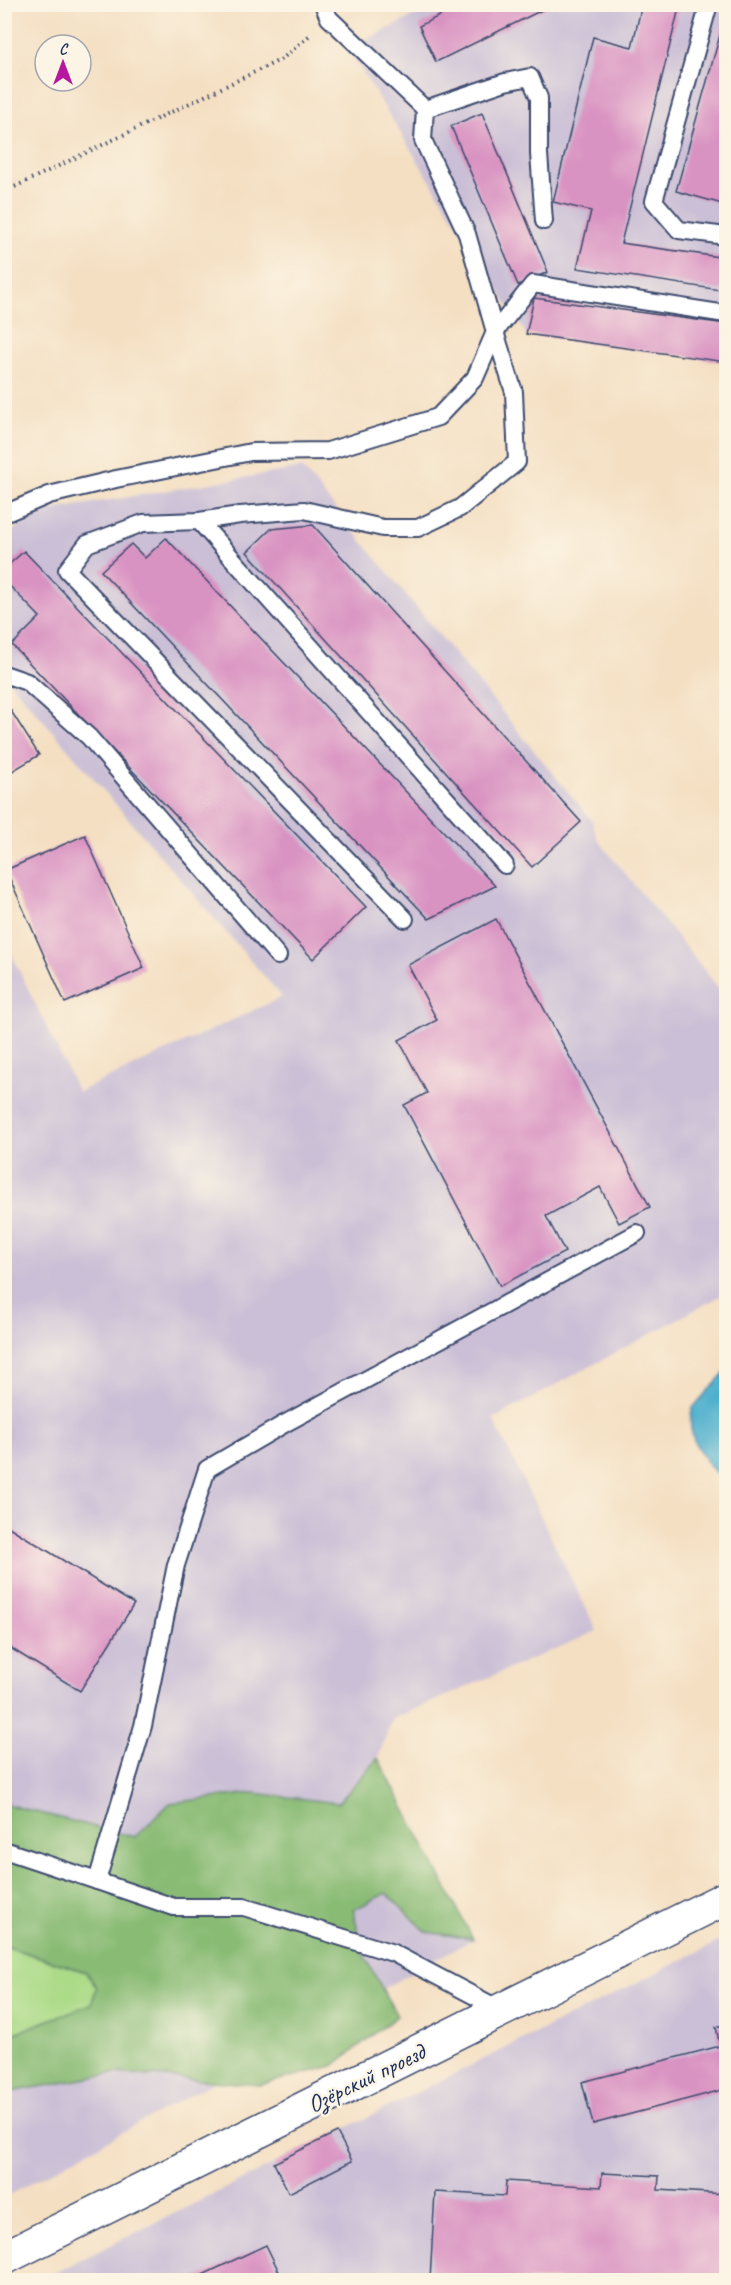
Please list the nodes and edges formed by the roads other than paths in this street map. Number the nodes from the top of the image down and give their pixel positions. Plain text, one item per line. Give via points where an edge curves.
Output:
1 (709, 4) edge
2 (326, 11) edge
3 (425, 109) junction
4 (544, 221) dead end
5 (726, 236) edge
6 (726, 314) edge
7 (495, 332) junction
8 (4, 514) edge
9 (199, 520) junction
10 (4, 674) edge
11 (505, 866) dead end
12 (405, 919) dead end
13 (278, 956) dead end
14 (637, 1233) dead end
15 (4, 1850) edge
16 (97, 1881) junction
17 (726, 1898) edge
18 (502, 2011) junction
19 (4, 2258) edge

1 - 5 lane via 654,201 679,230
2 - 3 lane
3 - 4 lane via 530,77 539,98
3 - 7 lane via 423,140 467,234
6 - 7 lane via 533,284
7 - 8 lane via 475,378 438,417 328,451 251,452 116,478 48,495
7 - 9 lane via 514,392 517,462 460,507 418,528 383,528 304,510
9 - 11 lane
9 - 12 lane via 143,523 87,544 68,570
10 - 13 lane via 27,682 89,737
14 - 16 lane via 207,1469 176,1565 143,1726
15 - 16 lane
16 - 18 lane via 174,1907 244,1907 393,1953
17 - 18 street, Озёрский проезд
18 - 19 street, Озёрский проезд

